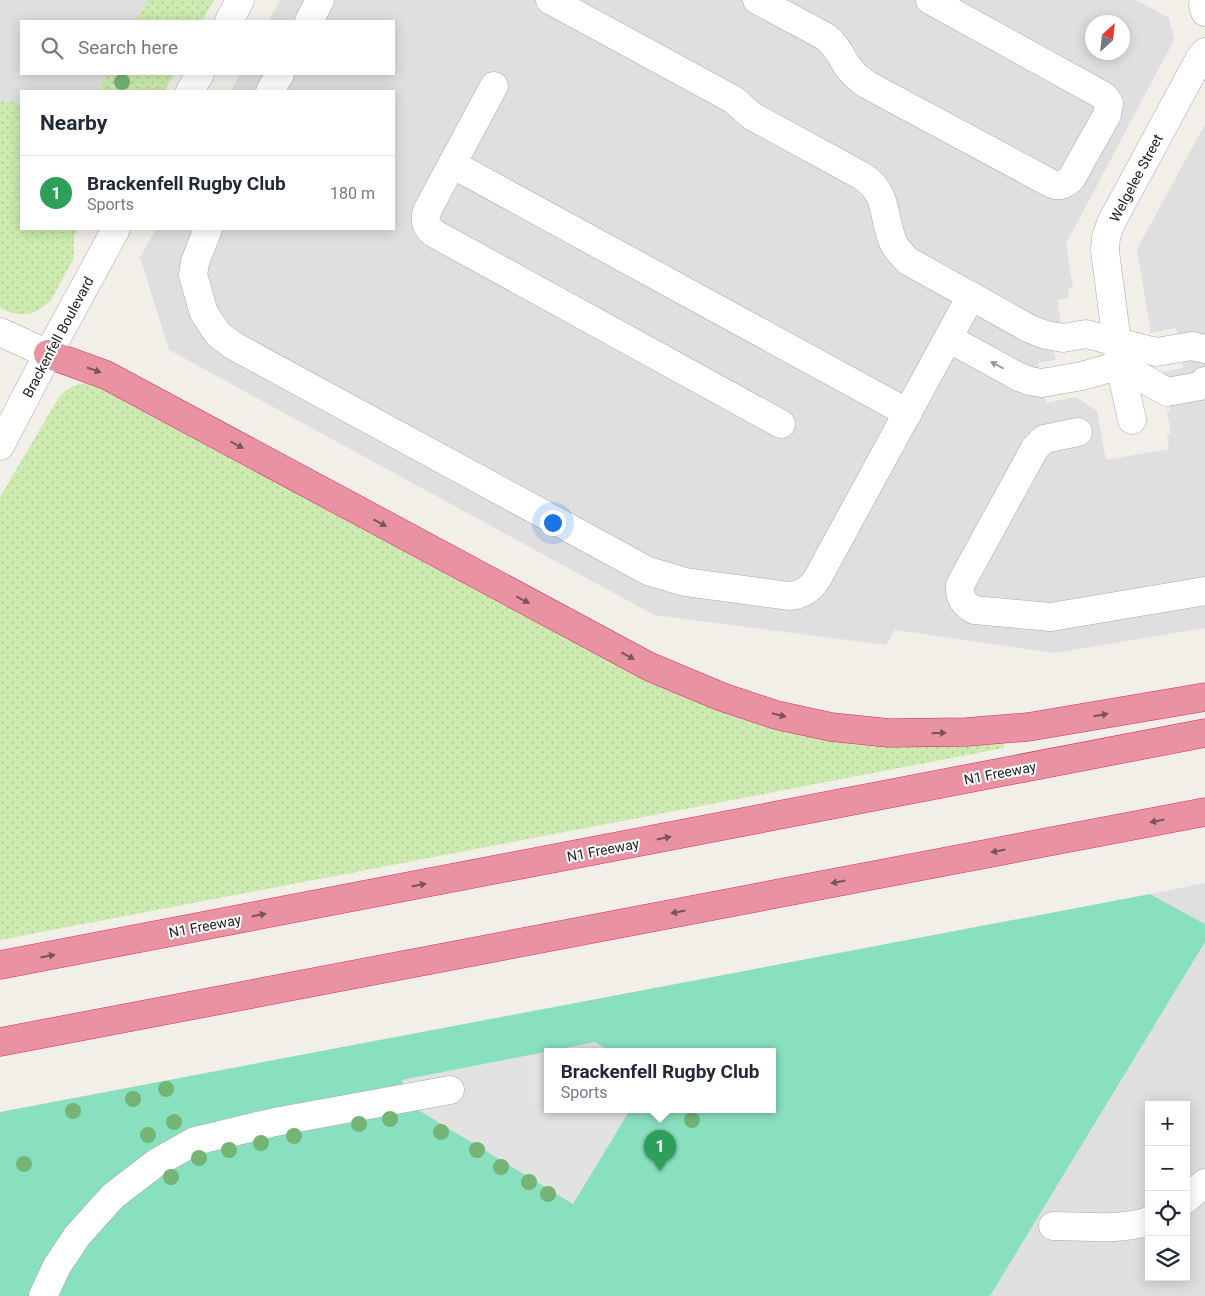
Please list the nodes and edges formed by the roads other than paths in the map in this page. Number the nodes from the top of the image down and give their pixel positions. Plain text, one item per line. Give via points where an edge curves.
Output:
1 (240, 0) edge
2 (320, 0) edge
3 (550, 0) edge
4 (757, 0) edge
5 (930, 0) edge
6 (229, 20) edge
7 (309, 20) edge
8 (1203, 48) edge
9 (199, 75) edge
10 (279, 75) edge
11 (494, 86) dead end
12 (191, 90) edge
13 (271, 90) edge
14 (452, 164) junction
15 (115, 230) edge
16 (208, 230) edge
17 (971, 296) junction
18 (0, 332) edge
19 (948, 338) junction
20 (1205, 349) edge
21 (1118, 353) junction
22 (48, 354) junction
23 (1205, 381) edge
24 (908, 413) junction
25 (1132, 420) dead end
26 (782, 424) dead end
27 (1078, 432) dead end
28 (0, 446) edge
29 (1205, 592) edge
30 (1205, 697) edge
31 (1205, 733) edge
32 (1205, 812) edge
33 (0, 965) edge
34 (0, 1042) edge
35 (450, 1090) dead end
36 (1205, 1183) edge
37 (1190, 1195) edge
38 (1145, 1222) edge
39 (1053, 1226) dead end
40 (43, 1296) edge

1 - 6 street
2 - 7 street
3 - 17 street via 734,100 752,116 869,181 880,194 893,242 902,255
4 - 5 street via 835,44 852,73 866,84 1052,184 1059,186 1071,180 1108,115 1109,103 1104,96
8 - 21 street, Welgelee Street via 1106,236 1105,251
9 - 12 street
10 - 13 street
11 - 14 street
14 - 24 street
14 - 26 street via 425,215 431,232
15 - 22 street, Brackenfell Boulevard
16 - 24 street via 193,275 204,313 218,334 234,346 662,576 789,596 806,592 817,579
17 - 19 street
17 - 21 street via 1046,335 1063,338 1086,334
18 - 22 street
21 -> 19 street via 1082,376 1042,383 1019,377
19 - 24 street
20 - 21 street via 1192,346 1156,352
21 - 23 street via 1168,392 1200,386
21 - 25 street, Welgelee Street
22 - 28 street, Brackenfell Boulevard
22 -> 30 highway via 106,375 650,668 776,715 831,727 889,733 966,732 1028,727
27 - 29 street via 1044,439 1035,448 960,585 963,602 974,610 1051,618
33 -> 31 highway, N1 Freeway
32 -> 34 highway
35 - 40 street via 275,1122 195,1142 156,1164 113,1196 77,1236 57,1266
36 - 37 street
38 - 39 street via 1114,1227

